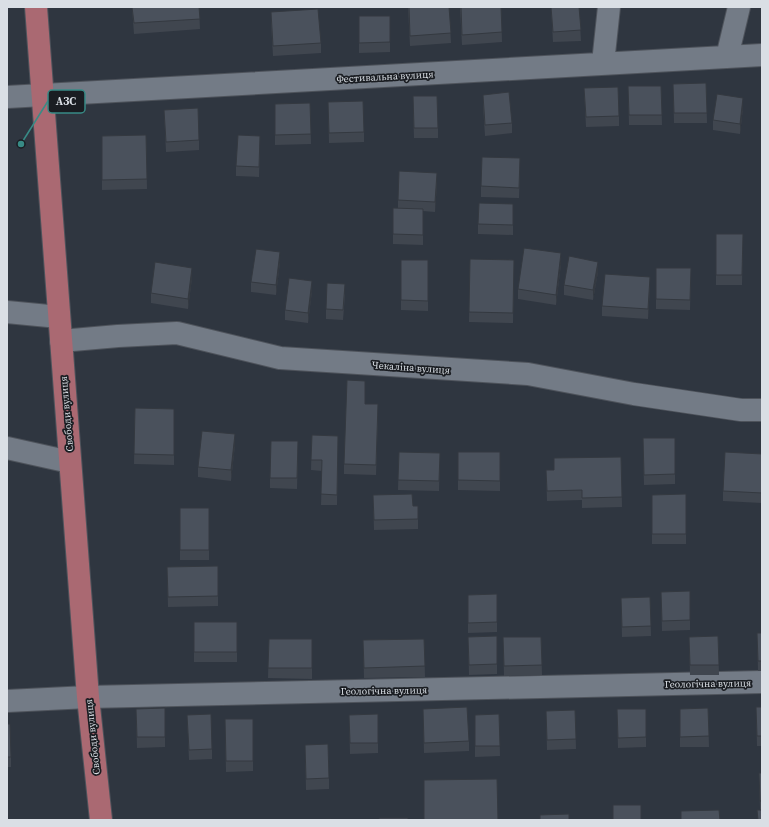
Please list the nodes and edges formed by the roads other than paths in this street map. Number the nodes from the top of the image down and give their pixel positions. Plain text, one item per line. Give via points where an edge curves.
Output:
1 (36, 7) edge
2 (609, 7) edge
3 (739, 7) edge
4 (762, 55) edge
5 (727, 57) junction
6 (603, 63) junction
7 (43, 95) junction
8 (7, 97) edge
9 (7, 312) edge
10 (59, 317) junction
11 (61, 341) junction
12 (762, 410) edge
13 (7, 448) edge
14 (70, 462) junction
15 (762, 682) edge
16 (88, 697) junction
17 (7, 701) edge
18 (101, 820) edge

1 - 7 main road, Свободи вулиця
2 - 6 street
3 - 5 street
4 - 5 street, Фестивальна вулиця
5 - 6 street, Фестивальна вулиця
6 - 7 street, Фестивальна вулиця
7 - 8 street, Фестивальна вулиця
7 - 10 main road, Свободи вулиця
9 - 10 street
10 - 11 main road, Свободи вулиця
11 - 12 street, Чекаліна вулиця via 177,333 280,358 528,374 634,394 741,410
11 - 14 main road, Свободи вулиця
13 - 14 street
14 - 16 main road, Свободи вулиця
15 - 16 street, Геологічна вулиця
16 - 17 street, Геологічна вулиця
16 - 18 main road, Свободи вулиця

